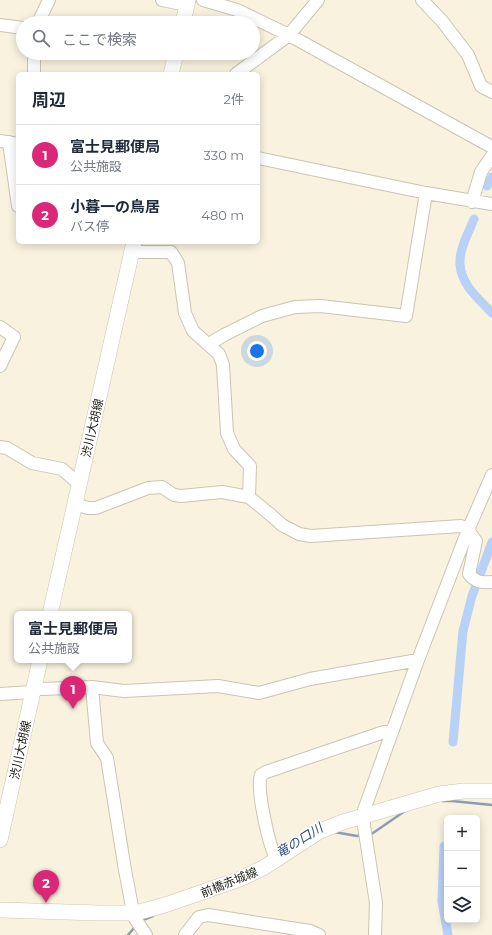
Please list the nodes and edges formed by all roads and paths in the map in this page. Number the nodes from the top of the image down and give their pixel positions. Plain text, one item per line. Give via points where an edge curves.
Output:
1 (49, 0) edge
2 (162, 0) edge
3 (203, 0) edge
4 (318, 0) edge
5 (422, 0) edge
6 (188, 3) edge
7 (41, 16) edge
8 (185, 16) edge
9 (250, 16) edge
10 (260, 21) edge
11 (0, 24) edge
12 (16, 27) edge
13 (290, 35) junction
14 (260, 57) edge
15 (34, 60) edge
16 (174, 60) edge
17 (255, 60) edge
18 (34, 72) edge
19 (171, 72) edge
20 (239, 72) edge
21 (492, 92) edge
22 (9, 142) edge
23 (492, 147) edge
24 (492, 156) edge
25 (260, 158) edge
26 (16, 192) edge
27 (426, 193) junction
28 (472, 202) junction
29 (492, 204) edge
30 (132, 247) edge
31 (174, 247) edge
32 (0, 327) edge
33 (208, 344) junction
34 (0, 366) edge
35 (0, 447) edge
36 (492, 475) edge
37 (79, 484) junction
38 (249, 497) junction
39 (75, 504) junction
40 (468, 530) junction
41 (483, 582) edge
42 (51, 611) edge
43 (418, 660) junction
44 (39, 663) edge
45 (92, 687) junction
46 (33, 690) junction
47 (0, 694) edge
48 (392, 733) junction
49 (492, 791) edge
50 (363, 816) junction
51 (0, 840) edge
52 (277, 859) junction
53 (0, 910) edge
54 (134, 913) junction
55 (146, 935) edge
56 (185, 935) edge
57 (319, 935) edge
58 (375, 935) edge

1 - 7 street
2 - 6 street
3 - 9 street
4 - 13 street
5 - 21 street via 468,55 481,86
6 - 8 main road
10 - 13 street
11 - 12 street
13 - 14 street
13 - 23 street
15 - 18 street
16 - 19 main road
17 - 20 street
22 - 26 street
24 - 28 street via 481,172
25 - 27 street
27 - 28 street
27 - 33 street via 406,316 321,306 295,307 262,316
28 - 29 street
30 - 31 street
30 - 37 main road, 渋川大胡線
31 - 33 street via 185,313 193,331
32 - 34 street via 14,337
33 - 38 street via 219,354 223,365 227,433 234,449 250,466
35 - 37 street via 7,448 32,463 62,469
36 - 40 street
37 - 39 main road, 渋川大胡線
38 - 39 street via 222,492 181,496 174,495 162,487 148,488 96,508
38 - 40 street via 282,525 299,534 311,536 461,526
39 - 42 main road, 渋川大胡線
40 - 41 street via 476,541 469,574
40 - 43 street
43 - 45 street via 310,679 259,693 218,686 124,691
43 - 48 street
44 - 46 main road, 渋川大胡線
45 - 46 street
45 - 54 street via 97,743 107,758 124,870
46 - 47 street
46 - 51 main road, 渋川大胡線
48 - 50 street
48 - 52 street via 384,732 261,775 259,783 264,816
49 - 50 main road, 前橋赤城線 via 439,794
50 - 52 main road, 前橋赤城線 via 320,831
50 - 58 street via 376,903
52 - 54 main road, 前橋赤城線 via 240,879
53 - 54 main road, 前橋赤城線
54 - 55 street
56 - 57 street via 199,917 208,915 310,931

